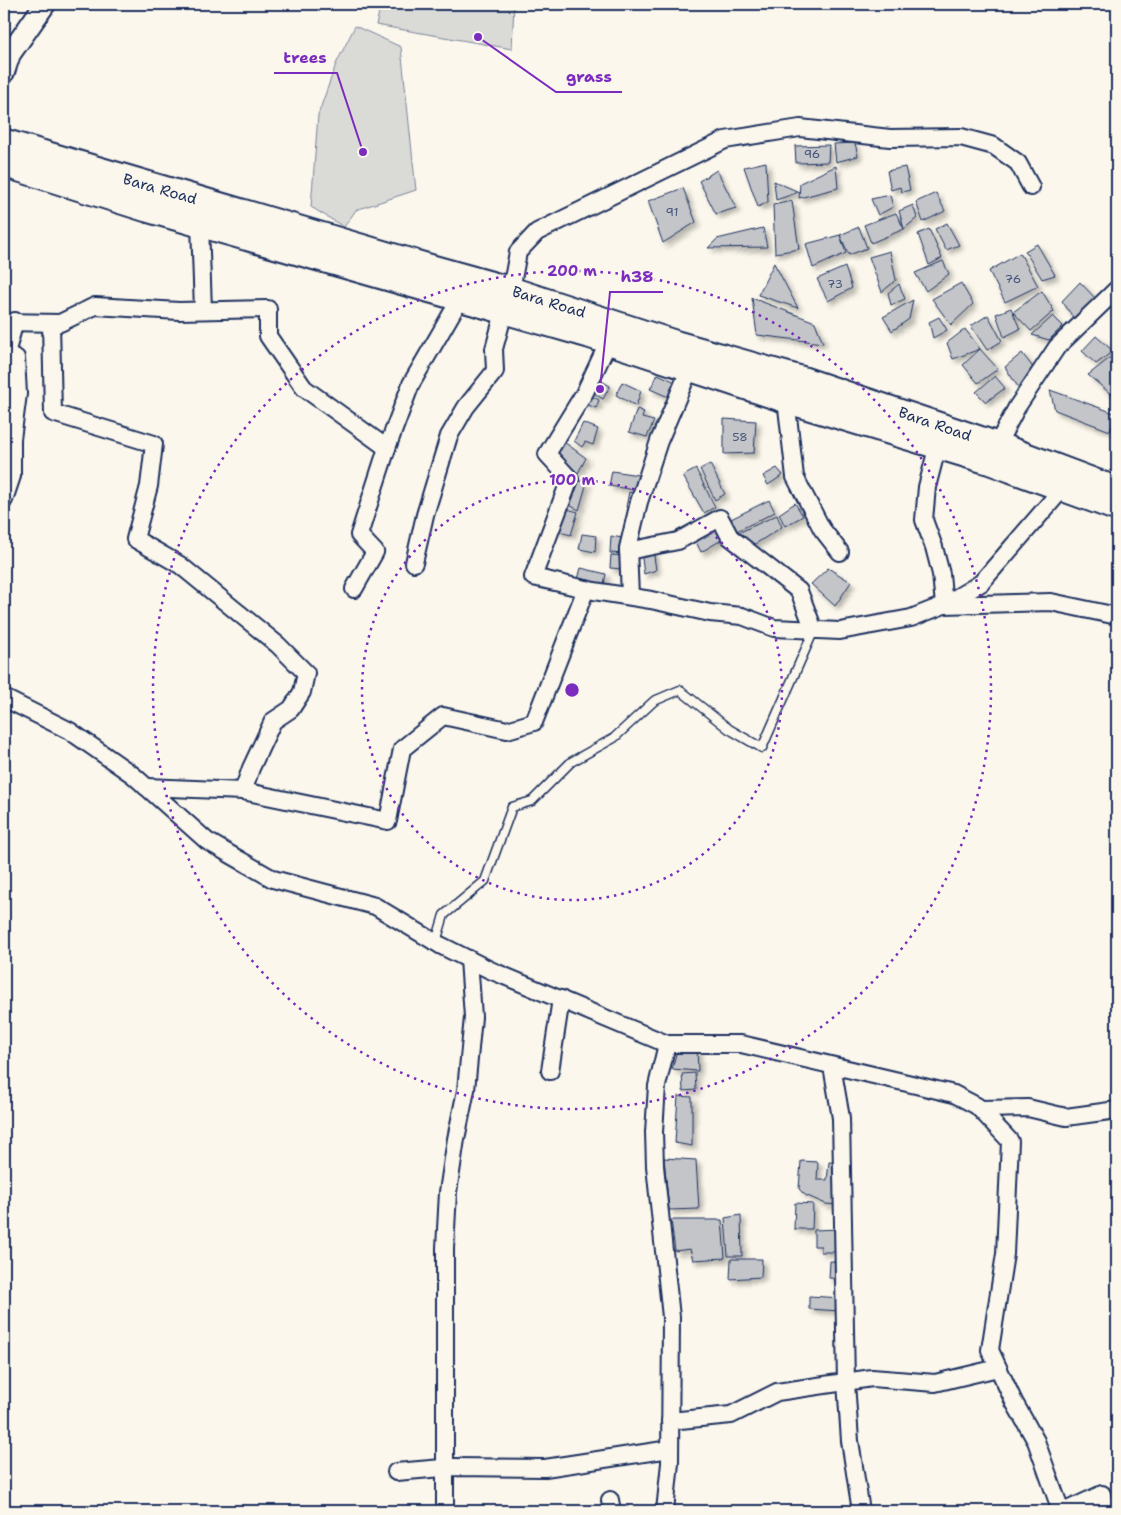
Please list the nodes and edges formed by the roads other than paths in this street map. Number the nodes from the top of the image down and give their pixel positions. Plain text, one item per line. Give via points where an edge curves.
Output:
1 (45, 4) edge
2 (4, 72) edge
3 (4, 142) edge
4 (4, 164) edge
5 (1031, 187) dead end
6 (200, 224) junction
7 (1117, 289) edge
8 (460, 299) junction
9 (508, 301) junction
10 (202, 310) junction
11 (10, 322) edge
12 (52, 323) junction
13 (608, 342) junction
14 (690, 368) junction
15 (786, 399) junction
16 (891, 421) junction
17 (940, 436) junction
18 (997, 445) junction
19 (387, 448) junction
20 (1062, 488) junction
21 (1117, 490) edge
22 (4, 500) edge
23 (1117, 508) edge
24 (628, 551) junction
25 (840, 552) dead end
26 (414, 563) dead end
27 (354, 589) dead end
28 (586, 589) junction
29 (630, 596) junction
30 (944, 606) junction
31 (1117, 616) edge
32 (814, 630) junction
33 (4, 698) edge
34 (146, 787) junction
35 (243, 791) junction
36 (436, 942) junction
37 (469, 959) junction
38 (561, 999) junction
39 (667, 1044) junction
40 (832, 1066) junction
41 (550, 1071) dead end
42 (980, 1109) junction
43 (1117, 1110) edge
44 (998, 1368) junction
45 (846, 1382) junction
46 (670, 1421) junction
47 (670, 1449) junction
48 (446, 1468) junction
49 (396, 1472) dead end
50 (445, 1511) edge
51 (665, 1511) edge
52 (861, 1511) edge
53 (1063, 1511) edge
54 (1105, 1511) edge

1 - 2 street via 10,54
3 - 9 main road, Bara Road via 432,268
4 - 6 main road
5 - 9 street via 1018,163 994,146 961,136 890,138 800,128 725,140 537,232 518,252
6 - 8 main road
6 - 10 street
7 - 18 street via 1057,347 1017,407
8 - 9 main road
8 - 19 street via 411,384
9 - 13 main road
9 - 16 main road, Bara Road via 804,380
9 - 26 street via 494,349 495,371 466,407 449,436
10 - 12 street via 95,306 60,323
10 - 19 street via 268,309 268,336 304,388
11 - 12 street
11 - 22 street via 6,354 16,358 18,394 12,439 12,476
12 - 35 street via 53,413 154,444 149,486 135,539 180,565 271,639 306,673 302,692 291,709 273,721
13 - 14 main road
13 - 28 street via 585,392 547,454 570,480 533,577
14 - 15 main road
14 - 24 street via 659,441 639,502
15 - 16 main road
15 - 25 street via 795,477 822,528
16 - 17 main road
17 - 18 main road, Bara Road
17 - 20 main road via 988,461
17 - 30 street via 926,487 924,520 942,574
18 - 21 main road, Bara Road
19 - 27 street via 359,535 375,552
20 - 23 main road
20 - 30 street via 981,583
24 - 29 street
24 - 32 street via 678,540 720,518 730,537 800,591
28 - 29 street
28 - 35 street via 534,722 507,730 443,716 402,749 388,820
29 - 32 street via 710,613 742,616 774,628
30 - 31 street via 1051,602
30 - 32 street via 911,618 840,630
32 - 36 lane via 762,748 729,729 680,690 654,701 614,738 571,762 532,802 512,807 484,881 444,915
33 - 34 street via 70,731
34 - 35 street
34 - 36 street via 207,841 272,879 375,906
36 - 37 street
37 - 38 street
37 - 48 street via 473,1017 466,1090 448,1192 445,1248
38 - 39 street
38 - 41 street
39 - 40 street via 741,1044
39 - 46 street via 657,1086 654,1132 671,1317
40 - 42 street via 954,1094
40 - 45 street via 841,1118
42 - 43 street via 1028,1108 1066,1117
42 - 44 street via 1010,1141 1005,1254 990,1350
44 - 45 street via 935,1383 872,1378
44 - 53 street via 1036,1441
45 - 46 street via 777,1392 731,1415
45 - 52 street via 850,1442
46 - 47 street
47 - 48 street via 545,1468
47 - 51 street
48 - 49 street
48 - 50 street
53 - 54 street via 1102,1494

